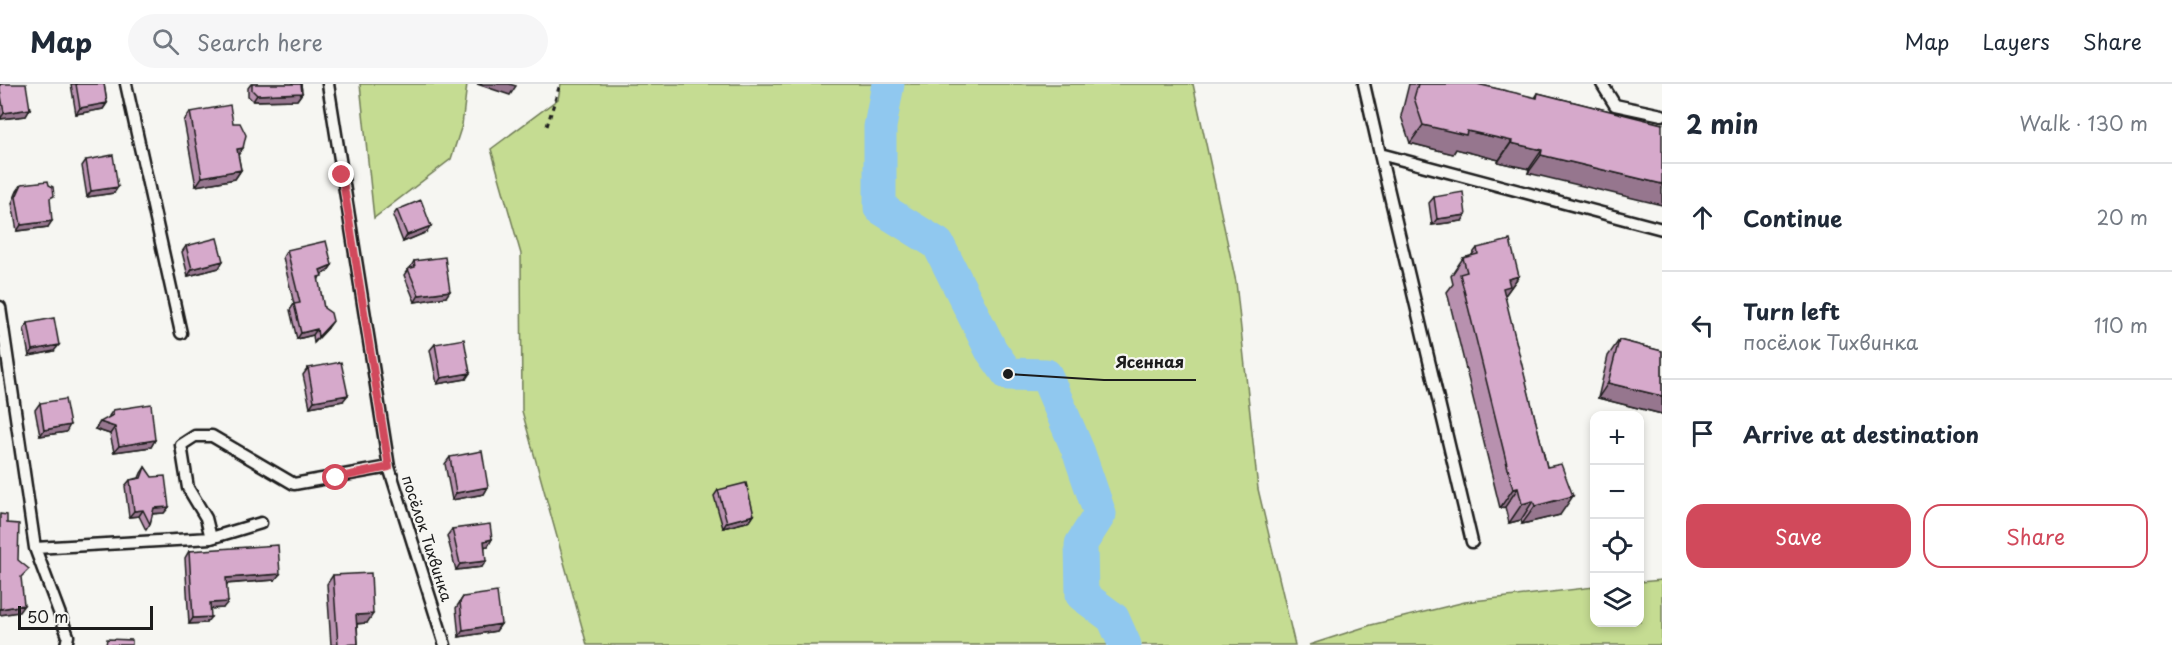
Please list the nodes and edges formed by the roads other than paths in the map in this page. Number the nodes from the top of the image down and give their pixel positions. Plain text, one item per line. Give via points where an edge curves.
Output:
1 (126, 84) edge
2 (328, 84) edge
3 (1364, 84) edge
4 (1602, 84) edge
5 (1662, 115) edge
6 (1380, 154) junction
7 (1662, 229) edge
8 (0, 307) edge
9 (181, 333) dead end
10 (389, 467) junction
11 (261, 523) dead end
12 (211, 538) junction
13 (1472, 542) dead end
14 (35, 548) junction
15 (66, 645) edge
16 (445, 645) edge

1 - 9 lane
2 - 10 lane, посёлок Тихвинка
3 - 6 lane
4 - 5 lane via 1616,105
6 - 7 lane
6 - 13 lane
8 - 14 lane
10 - 12 lane via 294,484 212,436 195,436 181,445 188,488 206,518
10 - 16 lane, посёлок Тихвинка
11 - 12 lane
12 - 14 lane
14 - 15 lane via 68,636

